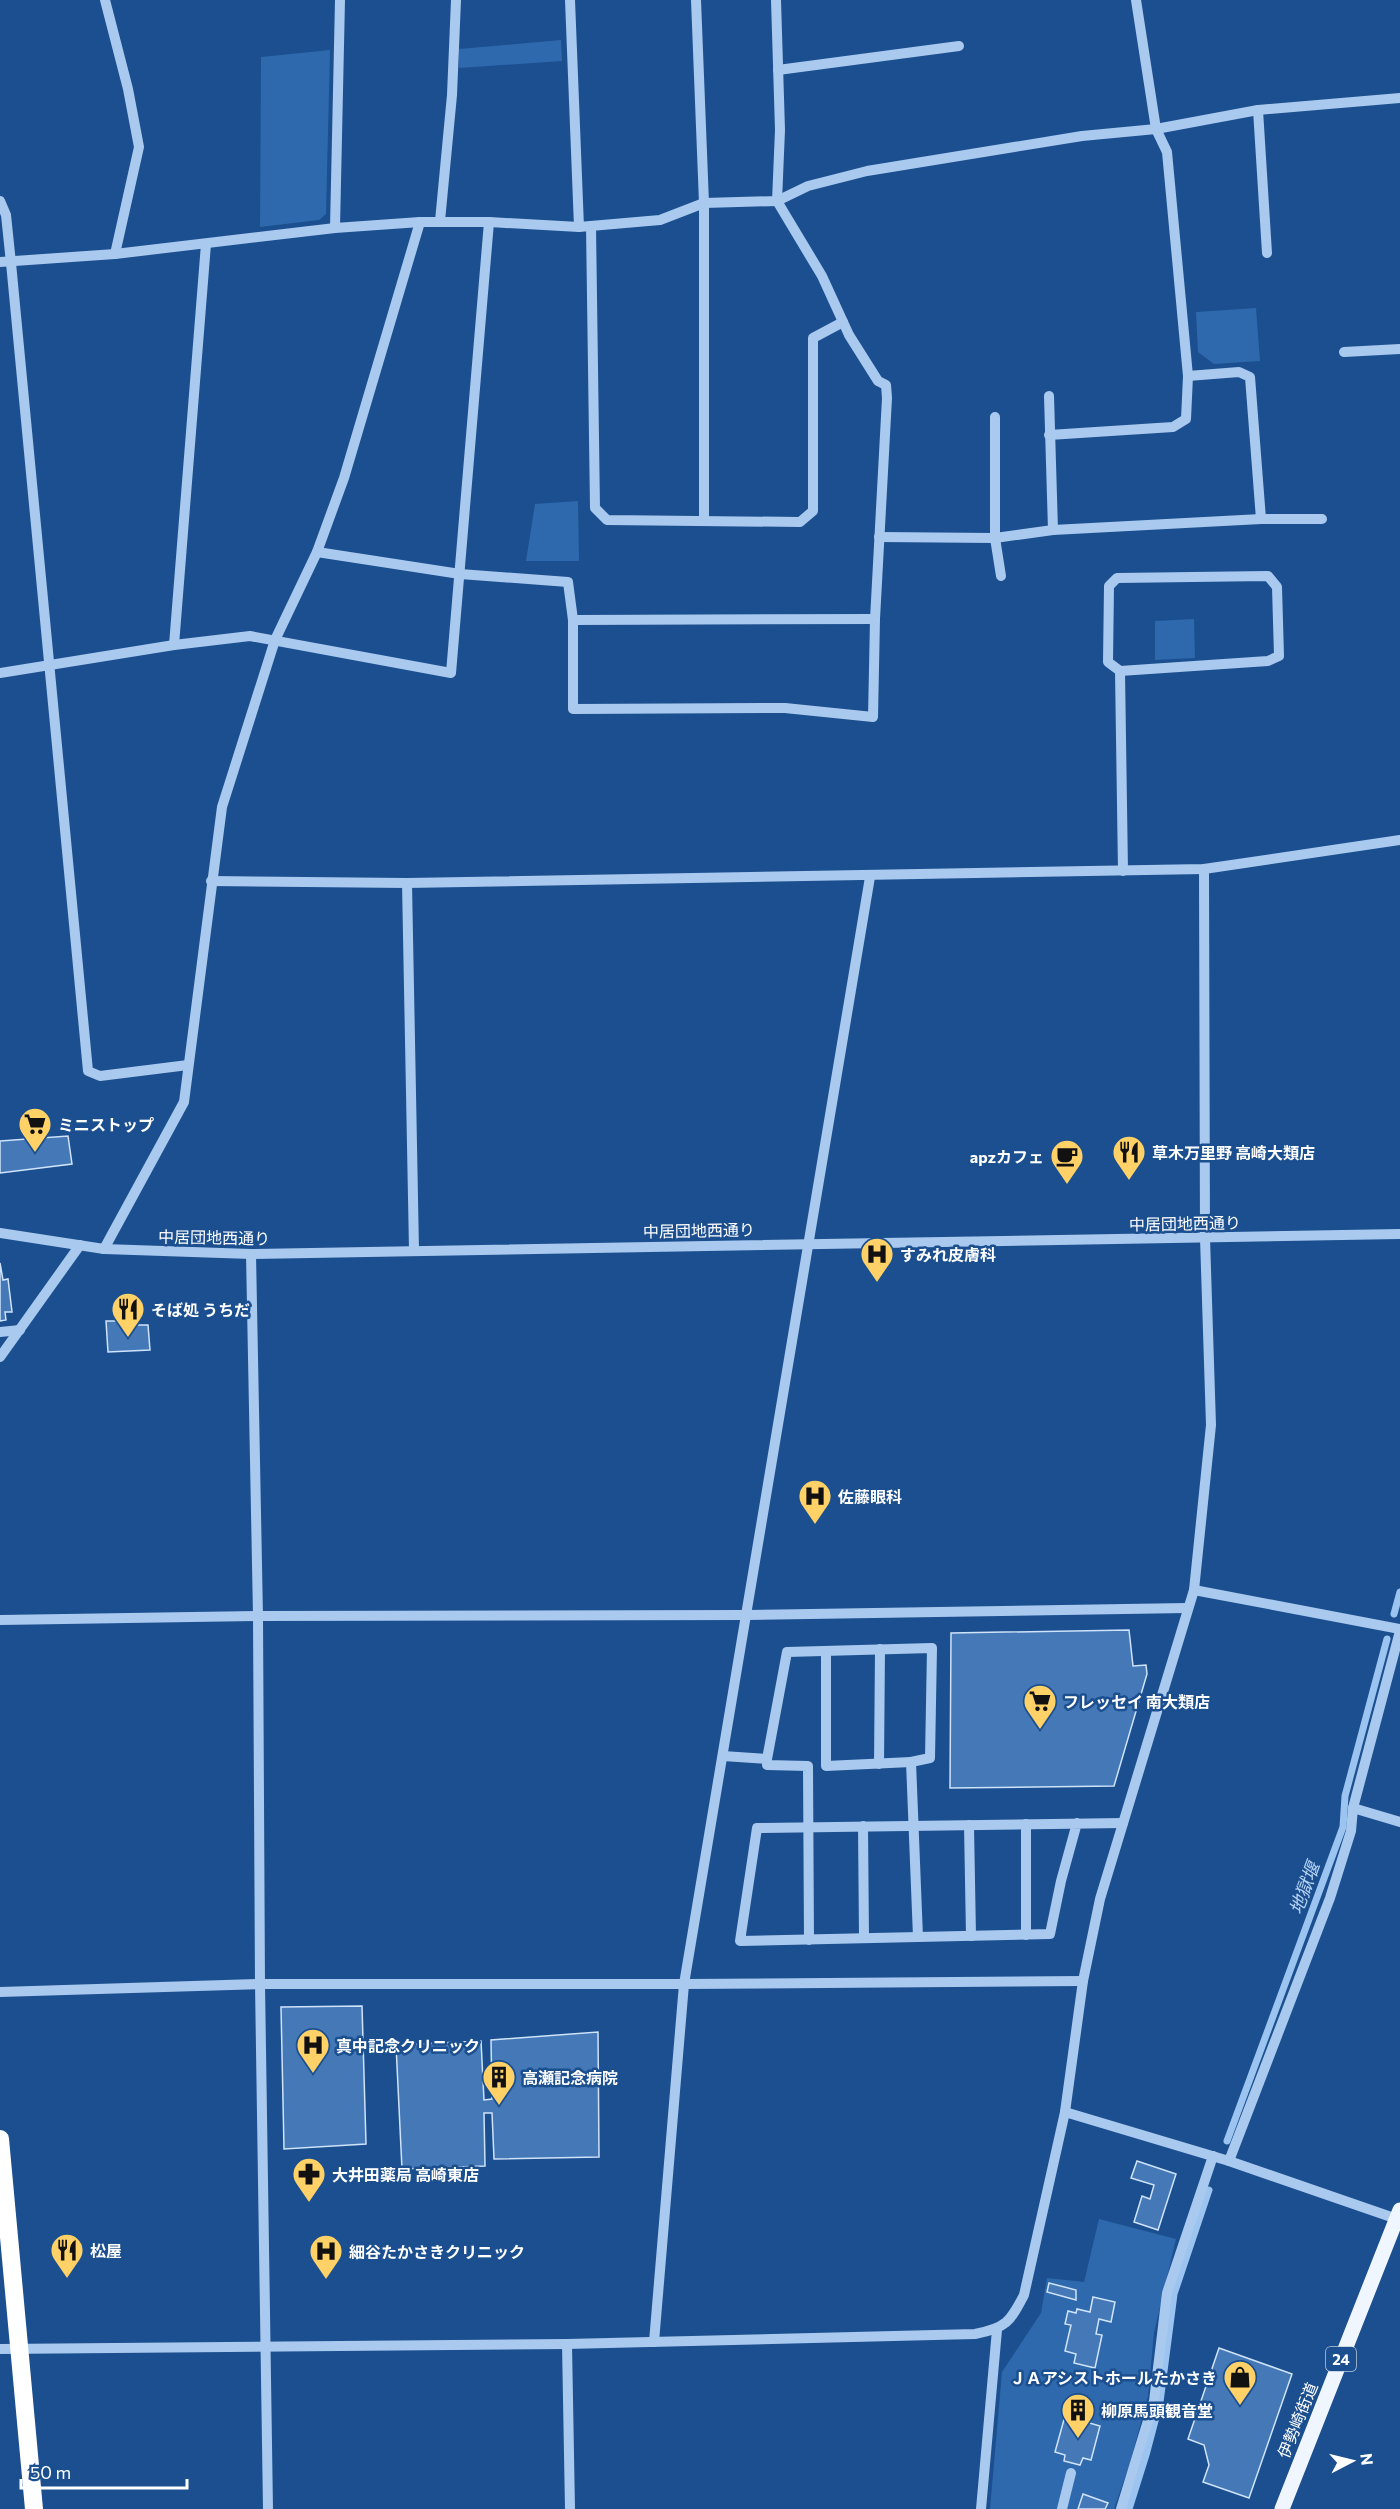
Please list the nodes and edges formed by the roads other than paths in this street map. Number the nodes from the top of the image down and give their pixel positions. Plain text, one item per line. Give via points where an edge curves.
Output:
1 (105, 0) edge
2 (340, 0) edge
3 (456, 0) edge
4 (570, 0) edge
5 (696, 0) edge
6 (776, 0) edge
7 (1136, 0) edge
8 (959, 46) dead end
9 (778, 70) junction
10 (1400, 98) edge
11 (1258, 110) junction
12 (1156, 129) junction
13 (0, 201) edge
14 (777, 201) junction
15 (704, 202) junction
16 (440, 221) junction
17 (420, 222) junction
18 (489, 222) junction
19 (585, 227) junction
20 (335, 228) junction
21 (206, 244) junction
22 (1267, 253) dead end
23 (115, 254) junction
24 (6, 262) edge
25 (843, 322) junction
26 (1400, 349) edge
27 (1344, 352) dead end
28 (1188, 376) junction
29 (1049, 396) dead end
30 (994, 417) dead end
31 (1049, 435) junction
32 (1261, 519) junction
33 (1322, 519) dead end
34 (704, 520) junction
35 (1053, 530) junction
36 (879, 537) junction
37 (995, 538) junction
38 (317, 552) junction
39 (460, 574) junction
40 (1001, 576) dead end
41 (875, 619) junction
42 (573, 620) junction
43 (275, 640) junction
44 (174, 645) junction
45 (48, 666) junction
46 (1120, 671) junction
47 (0, 673) edge
48 (1400, 840) edge
49 (1204, 869) junction
50 (1123, 871) junction
51 (870, 877) junction
52 (211, 880) junction
53 (407, 883) junction
54 (188, 1065) junction
55 (0, 1233) edge
56 (1400, 1234) edge
57 (1205, 1238) junction
58 (810, 1243) junction
59 (80, 1245) junction
60 (104, 1249) junction
61 (414, 1250) junction
62 (251, 1254) junction
63 (20, 1330) junction
64 (0, 1332) edge
65 (0, 1357) edge
66 (1194, 1590) junction
67 (1187, 1608) junction
68 (258, 1616) junction
69 (747, 1616) junction
70 (0, 1620) edge
71 (1400, 1630) edge
72 (880, 1649) junction
73 (826, 1651) junction
74 (723, 1756) junction
75 (767, 1759) junction
76 (911, 1762) junction
77 (879, 1764) junction
78 (808, 1766) junction
79 (826, 1766) junction
80 (1353, 1808) junction
81 (1123, 1822) junction
82 (1400, 1822) edge
83 (1077, 1823) junction
84 (1026, 1824) junction
85 (969, 1825) junction
86 (862, 1826) junction
87 (914, 1826) junction
88 (808, 1827) junction
89 (1026, 1935) junction
90 (971, 1936) junction
91 (918, 1937) junction
92 (864, 1938) junction
93 (809, 1940) junction
94 (1083, 1981) junction
95 (260, 1984) junction
96 (684, 1984) junction
97 (0, 1992) edge
98 (1065, 2112) junction
99 (0, 2139) edge
100 (1213, 2156) junction
101 (1229, 2161) junction
102 (1398, 2214) edge
103 (998, 2330) junction
104 (654, 2342) junction
105 (567, 2344) junction
106 (266, 2348) junction
107 (0, 2349) edge
108 (21, 2350) junction
109 (1071, 2473) dead end
110 (34, 2509) edge
111 (268, 2509) edge
112 (570, 2509) edge
113 (981, 2509) edge
114 (1062, 2509) edge
115 (1120, 2509) edge
116 (1282, 2509) edge

1 - 23 street via 139,147
2 - 20 street
3 - 16 street
4 - 19 street
5 - 15 street
6 - 9 street
7 - 12 street
8 - 9 street
9 - 14 street
10 - 11 street
11 - 12 street
11 - 22 street
12 - 14 street via 1082,136 867,171 808,186
12 - 28 street via 1167,152
13 - 24 street via 6,215
14 - 15 street
14 - 25 street via 822,276
15 - 19 street via 660,220
15 - 34 street
16 - 17 street
16 - 18 street
17 - 20 street
17 - 38 street via 344,478
18 - 19 street
18 - 39 street
19 - 34 street via 595,508 607,520
20 - 21 street
21 - 23 street
21 - 44 street
23 - 24 street
24 - 45 street
25 - 34 street via 813,338 813,511 800,522
25 - 36 street via 878,381 886,386
26 - 27 street
28 - 31 street via 1186,419 1173,427
28 - 32 street via 1239,372 1250,377
29 - 31 street
30 - 37 street
31 - 35 street
32 - 33 street
32 - 35 street
35 - 37 street
36 - 37 street
36 - 41 street
37 - 40 street
38 - 39 street
38 - 43 street
39 - 42 street via 568,582
39 - 43 street via 451,673
41 - 42 street
41 - 42 street via 873,717 785,708 573,709
43 - 44 street via 250,636
43 - 52 street via 222,807
44 - 45 street
45 - 47 street
45 - 54 street via 88,1071 100,1076
46 - 46 street via 1108,662 1109,586 1117,578 1268,576 1277,587 1279,656 1268,661
46 - 50 street
48 - 49 street
49 - 50 street
49 - 57 street
50 - 51 street
51 - 53 street
51 - 58 street
52 - 53 street
52 - 54 street
53 - 61 street
54 - 60 street via 184,1102
55 - 59 street, 中居団地西通り
56 - 57 street, 中居団地西通り
57 - 58 street, 中居団地西通り
57 - 66 street via 1210,1425
58 - 61 street, 中居団地西通り
58 - 69 street
59 - 60 street, 中居団地西通り
59 - 63 street
60 - 62 street, 中居団地西通り
61 - 62 street, 中居団地西通り
62 - 68 street
63 - 64 street
63 - 65 street
66 - 67 street
66 - 71 street
67 - 69 street
67 - 81 street
68 - 69 street
68 - 70 street
68 - 95 street
69 - 74 street
71 - 80 street
72 - 73 street
72 - 76 street via 932,1648 930,1758
72 - 77 street
73 - 75 street via 787,1652
73 - 79 street
74 - 75 street
74 - 96 street
75 - 78 street via 767,1765
76 - 77 street
76 - 87 street
77 - 79 street
78 - 79 street
78 - 88 street
80 - 82 street
80 - 101 street via 1351,1831 1330,1898
81 - 83 street
81 - 94 street via 1100,1899
83 - 84 street
83 - 89 street via 1050,1934
84 - 85 street
84 - 89 street
85 - 87 street
85 - 90 street
86 - 87 street
86 - 88 street
86 - 92 street
87 - 91 street
88 - 93 street
88 - 93 street via 757,1828 740,1941
89 - 90 street
90 - 91 street
91 - 92 street
92 - 93 street
94 - 96 street
94 - 98 street
95 - 96 street
95 - 97 street
95 - 106 street
96 - 104 street
98 - 100 street
98 - 103 street via 1024,2295 1013,2316
99 - 108 highway
100 - 101 street
100 - 115 street via 1167,2293 1154,2402
101 - 102 street
102 - 116 main road, 伊勢崎街道 / 24
103 - 104 street via 975,2334
103 - 113 street
104 - 105 street
105 - 106 street
105 - 112 street
106 - 108 street
106 - 111 street
107 - 108 street
108 - 110 highway
109 - 114 street

